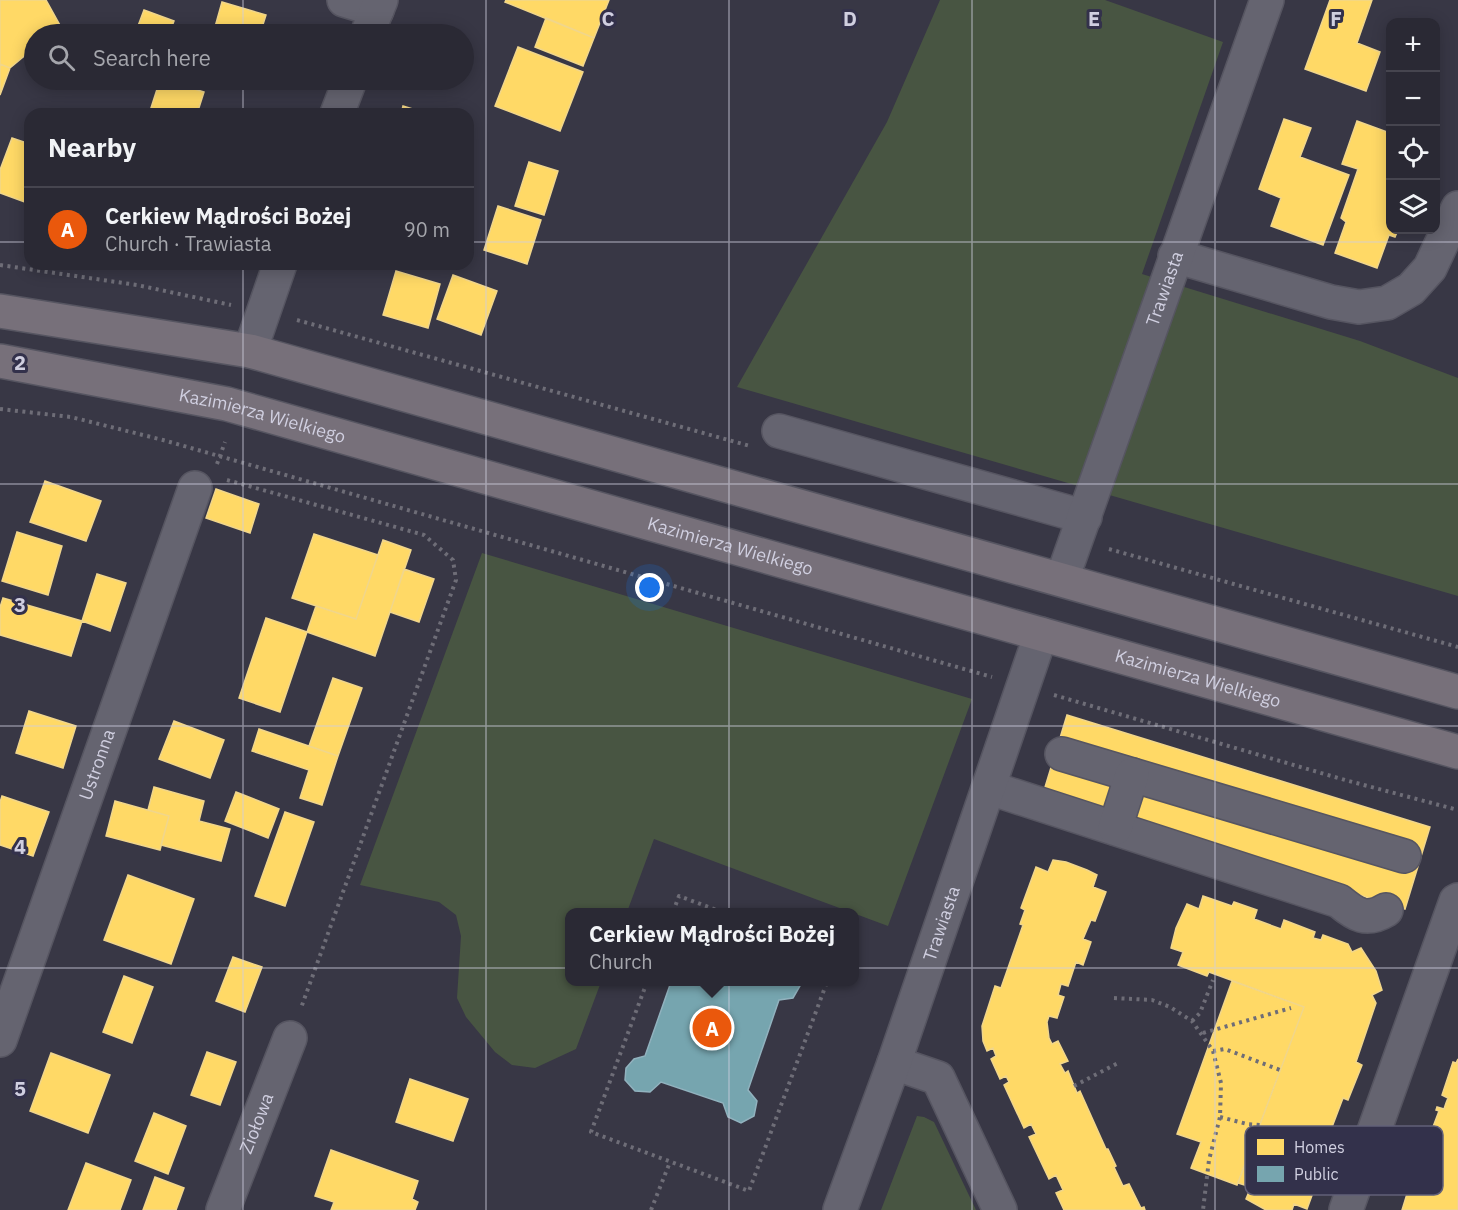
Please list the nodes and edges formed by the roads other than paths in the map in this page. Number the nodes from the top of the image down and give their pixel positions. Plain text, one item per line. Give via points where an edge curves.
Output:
1 (344, 0) edge
2 (1267, 0) edge
3 (375, 15) edge
4 (346, 90) edge
5 (339, 108) edge
6 (1458, 208) edge
7 (1174, 256) junction
8 (278, 270) edge
9 (0, 311) edge
10 (250, 351) junction
11 (0, 361) edge
12 (768, 439) road end
13 (195, 488) road end
14 (1085, 517) junction
15 (1062, 579) junction
16 (1041, 634) junction
17 (1458, 692) edge
18 (1458, 752) edge
19 (1062, 754) dead end
20 (1132, 775) junction
21 (990, 788) junction
22 (1115, 828) junction
23 (1404, 856) dead end
24 (1458, 900) edge
25 (1386, 910) dead end
26 (290, 1038) road end
27 (0, 1040) edge
28 (894, 1063) junction
29 (1376, 1126) edge
30 (1351, 1195) edge
31 (223, 1210) edge
32 (840, 1210) edge
33 (1000, 1210) edge
34 (1346, 1210) edge

1 - 3 street
2 - 7 street, Trawiasta
4 - 5 street
6 - 7 street via 1430,268 1411,289 1387,303 1359,307 1331,302
7 - 14 street, Trawiasta
8 - 10 street
9 - 10 main road
10 - 15 main road
11 - 16 main road, Kazimierza Wielkiego via 227,404
12 - 14 street
13 - 27 street, Ustronna
14 - 15 street, Trawiasta
15 - 17 main road
16 - 18 main road, Kazimierza Wielkiego
16 - 21 street, Trawiasta
19 - 20 street
20 - 22 street
20 - 23 street
21 - 22 street
21 - 28 street, Trawiasta
22 - 25 street via 1339,901 1353,913 1366,917
24 - 29 street
26 - 31 street, Ziołowa
28 - 32 street, Trawiasta
28 - 33 street via 938,1078
30 - 34 street

